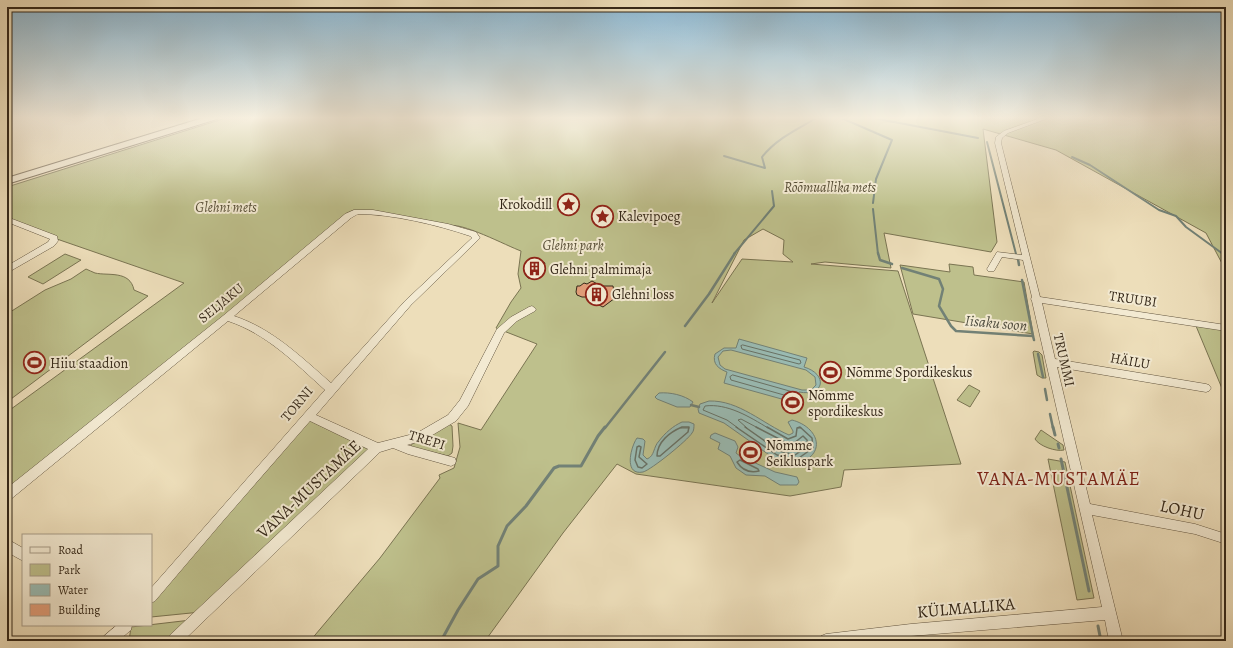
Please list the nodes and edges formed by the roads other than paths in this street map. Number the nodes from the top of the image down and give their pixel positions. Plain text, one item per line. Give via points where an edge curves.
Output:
1 (116, 147) edge
2 (1000, 147) edge
3 (7, 181) edge
4 (7, 219) edge
5 (476, 238) joint
6 (1027, 258) junction
7 (991, 269) dead end
8 (7, 270) edge
9 (1035, 299) junction
10 (532, 309) dead end
11 (227, 317) junction
12 (1226, 328) edge
13 (1050, 362) junction
14 (1206, 388) dead end
15 (331, 389) junction
16 (309, 416) junction
17 (396, 444) junction
18 (377, 448) junction
19 (451, 461) dead end
20 (7, 495) edge
21 (1084, 508) junction
22 (1226, 539) edge
23 (7, 545) edge
24 (22, 554) edge
25 (152, 596) edge
26 (1109, 613) junction
27 (125, 626) edge
28 (895, 637) edge
29 (109, 641) edge
30 (174, 641) edge
31 (826, 641) edge
32 (1116, 641) edge

1 - 3 street
2 - 6 street, TRUMMI
4 - 8 street via 54,238 51,244
5 - 11 street, SELJAKU via 473,234 448,226 373,212 357,212 348,216
5 - 15 street, TORNI via 408,304
6 - 7 street via 1000,254
6 - 9 street, TRUMMI
9 - 12 street, TRUUBI
9 - 13 street, TRUMMI
10 - 17 street, VANA-MUSTAMÄE via 500,330 464,403 452,418 420,437
11 - 15 street via 244,322 276,340
11 - 20 street, SELJAKU
13 - 14 street, HÄILU
13 - 21 street, TRUMMI
15 - 16 street, TORNI
16 - 18 street
16 - 25 street, TORNI
17 - 18 street, VANA-MUSTAMÄE
17 - 19 street, TREPI via 408,450
18 - 30 street, VANA-MUSTAMÄE
21 - 22 street, LOHU via 1195,530
21 - 26 street, TRUMMI
23 - 24 street
26 - 28 street, KÜLMALLIKA
26 - 32 street, TRUMMI
27 - 29 street
28 - 31 street, KÜLMALLIKA

